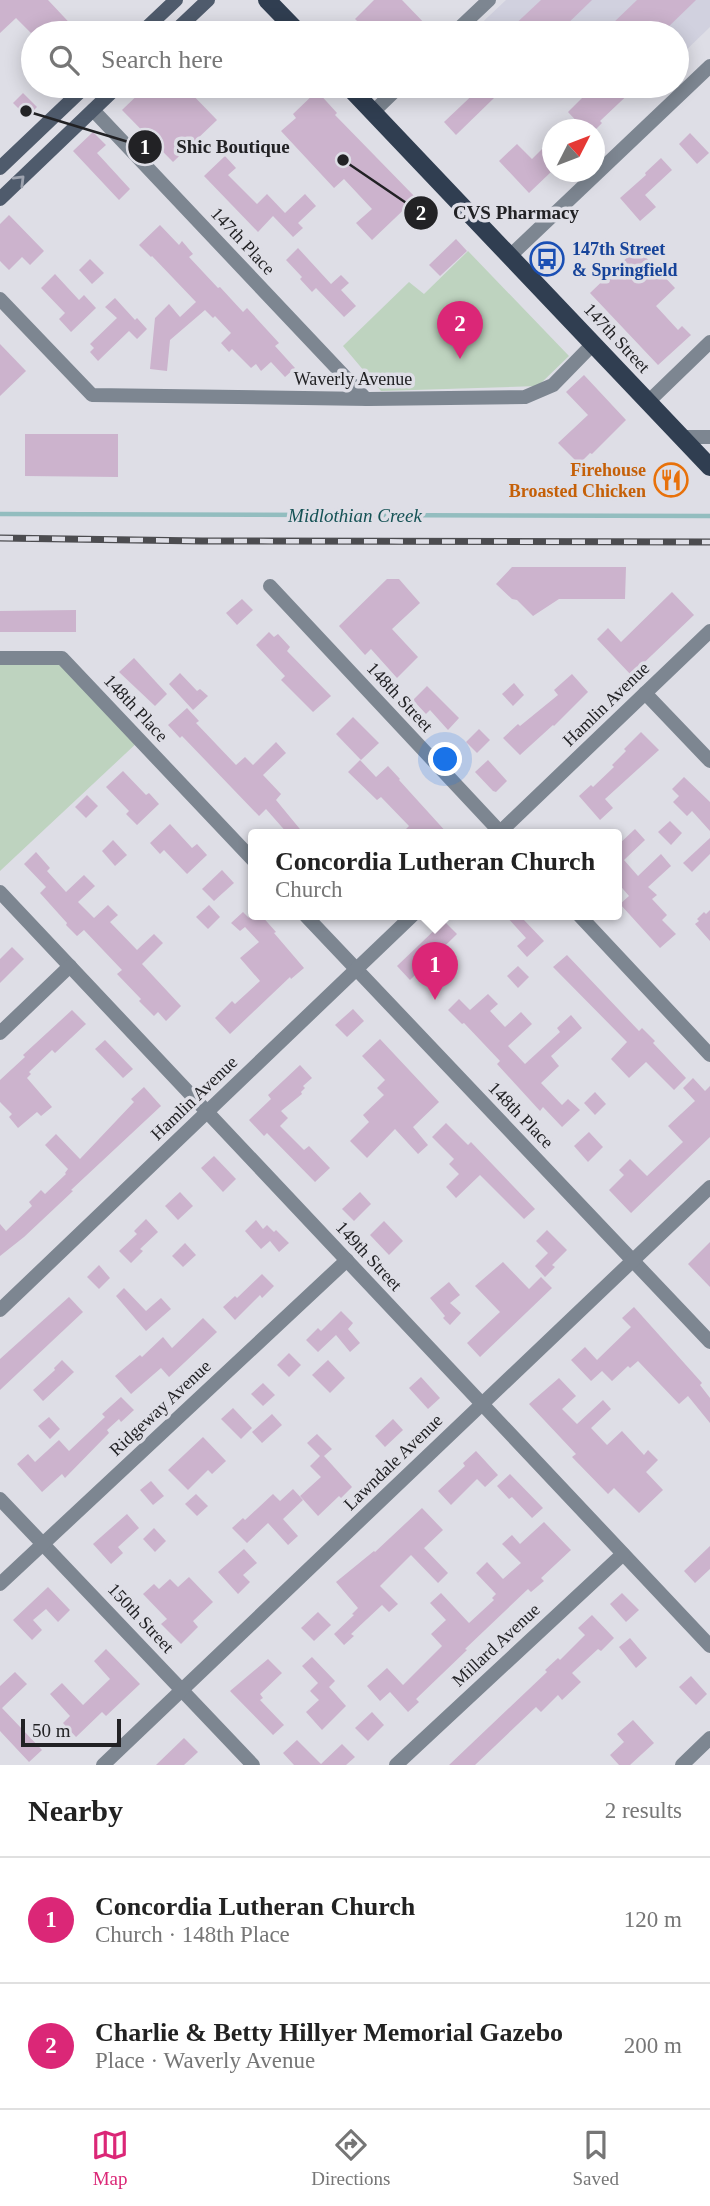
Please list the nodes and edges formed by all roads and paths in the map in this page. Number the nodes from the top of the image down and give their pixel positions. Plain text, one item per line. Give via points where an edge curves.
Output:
1 (176, 0) edge
2 (208, 0) edge
3 (267, 0) edge
4 (489, 0) edge
5 (154, 21) edge
6 (186, 21) edge
7 (287, 21) edge
8 (467, 21) edge
9 (710, 66) edge
10 (689, 86) edge
11 (73, 98) edge
12 (106, 98) edge
13 (360, 98) edge
14 (388, 98) edge
15 (676, 98) edge
16 (93, 110) junction
17 (373, 112) junction
18 (0, 168) edge
19 (0, 199) edge
20 (510, 256) junction
21 (0, 299) edge
22 (710, 342) edge
23 (593, 344) junction
24 (366, 399) junction
25 (648, 402) junction
26 (681, 437) junction
27 (710, 437) edge
28 (710, 467) edge
29 (270, 586) dead end
30 (710, 631) edge
31 (0, 657) edge
32 (645, 693) junction
33 (710, 761) edge
34 (496, 829) edge
35 (504, 829) edge
36 (248, 855) edge
37 (0, 892) edge
38 (310, 920) edge
39 (408, 920) edge
40 (584, 920) edge
41 (70, 966) junction
42 (356, 969) junction
43 (0, 1033) edge
44 (710, 1055) edge
45 (207, 1112) junction
46 (710, 1188) edge
47 (347, 1260) junction
48 (633, 1261) junction
49 (0, 1310) edge
50 (710, 1342) edge
51 (482, 1404) junction
52 (0, 1499) edge
53 (44, 1543) junction
54 (623, 1553) junction
55 (0, 1584) edge
56 (710, 1646) edge
57 (183, 1690) junction
58 (710, 1738) edge
59 (103, 1765) edge
60 (253, 1765) edge
61 (396, 1765) edge
62 (682, 1765) edge

1 - 5 main road
2 - 6 main road
3 - 7 main road
4 - 8 street
9 - 10 street
11 - 18 main road
12 - 16 main road
13 - 17 main road, 147th Street
14 - 17 street
15 - 20 street
19 -> 16 main road
16 - 24 street, 147th Place
17 - 20 main road, 147th Street
20 - 23 main road, 147th Street
21 - 24 street, Waverly Avenue via 92,395
22 - 25 street
23 - 24 street, Waverly Avenue via 553,385 525,397
23 - 25 main road, 147th Street
25 - 26 main road, 147th Street
26 - 27 street
26 - 28 main road, 147th Street
29 - 34 street, 148th Street
30 - 32 street, Hamlin Avenue
31 - 36 street, 148th Place via 62,658
32 - 33 street
32 - 35 street, Hamlin Avenue
37 - 41 street, 149th Street
38 - 42 street, 148th Place
39 - 42 street, Hamlin Avenue
40 - 44 street
41 - 43 street
41 - 45 street, 149th Street
42 - 45 street, Hamlin Avenue
42 - 48 street, 148th Place
45 - 47 street, 149th Street
45 - 49 street, Hamlin Avenue
46 - 48 street, Lawndale Avenue
47 - 51 street, 149th Street
47 - 53 street, Ridgeway Avenue
48 - 50 street, 148th Place
48 - 51 street, Lawndale Avenue
51 - 54 street, 149th Street
51 - 57 street, Lawndale Avenue
52 - 53 street, 150th Street
53 - 55 street, Ridgeway Avenue
53 - 57 street, 150th Street
54 - 56 street, 149th Street
54 - 61 street, Millard Avenue
57 - 59 street, Lawndale Avenue
57 - 60 street, 150th Street
58 - 62 street

